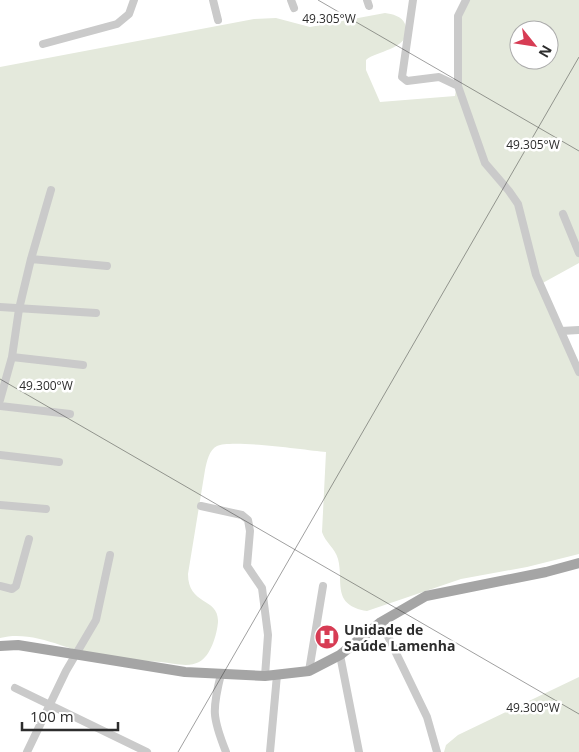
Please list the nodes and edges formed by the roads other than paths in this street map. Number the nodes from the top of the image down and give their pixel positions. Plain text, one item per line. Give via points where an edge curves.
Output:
1 (134, 0) edge
2 (213, 0) edge
3 (413, 0) edge
4 (466, 0) edge
5 (218, 20) dead end
6 (44, 44) dead end
7 (458, 86) junction
8 (51, 190) dead end
9 (563, 214) dead end
10 (579, 253) edge
11 (31, 258) junction
12 (107, 266) dead end
13 (0, 307) edge
14 (19, 309) junction
15 (96, 313) dead end
16 (560, 330) junction
17 (579, 330) edge
18 (12, 357) junction
19 (83, 365) dead end
20 (579, 372) edge
21 (0, 400) edge
22 (0, 406) edge
23 (70, 414) dead end
24 (0, 455) edge
25 (58, 462) dead end
26 (0, 505) edge
27 (201, 506) dead end
28 (46, 509) dead end
29 (29, 540) dead end
30 (110, 554) dead end
31 (579, 563) edge
32 (0, 586) edge
33 (323, 586) dead end
34 (382, 622) junction
35 (0, 646) edge
36 (75, 655) junction
37 (340, 655) junction
38 (309, 671) junction
39 (221, 674) junction
40 (276, 675) junction
41 (266, 676) junction
42 (15, 688) dead end
43 (49, 704) junction
44 (27, 752) edge
45 (147, 752) edge
46 (226, 752) edge
47 (270, 752) edge
48 (359, 752) edge
49 (437, 752) edge

1 - 6 street via 129,14 116,24
2 - 5 street
3 - 7 street via 402,77 407,81 440,77
4 - 7 street via 458,16
7 - 16 street via 485,163 518,204 536,275
8 - 11 street
9 - 10 street
11 - 12 street
11 - 14 street
13 - 14 street
14 - 15 street
14 - 18 street
16 - 17 street
16 - 20 street
18 - 19 street
18 - 21 street
22 - 23 street
24 - 25 street
26 - 28 street
27 - 41 street via 242,515 248,520 248,566 262,588 268,635
29 - 32 street via 16,586 12,589
30 - 36 street via 96,620
31 - 34 main road via 426,596
33 - 38 street
34 - 37 main road
34 - 49 street via 423,709
35 - 36 main road via 18,645
36 - 39 main road via 162,669
36 - 43 street
37 - 38 main road
37 - 48 street
38 - 40 main road
39 - 41 main road
39 - 46 street via 213,705 214,720
40 - 41 main road
40 - 47 street
42 - 43 street
43 - 44 street
43 - 45 street

